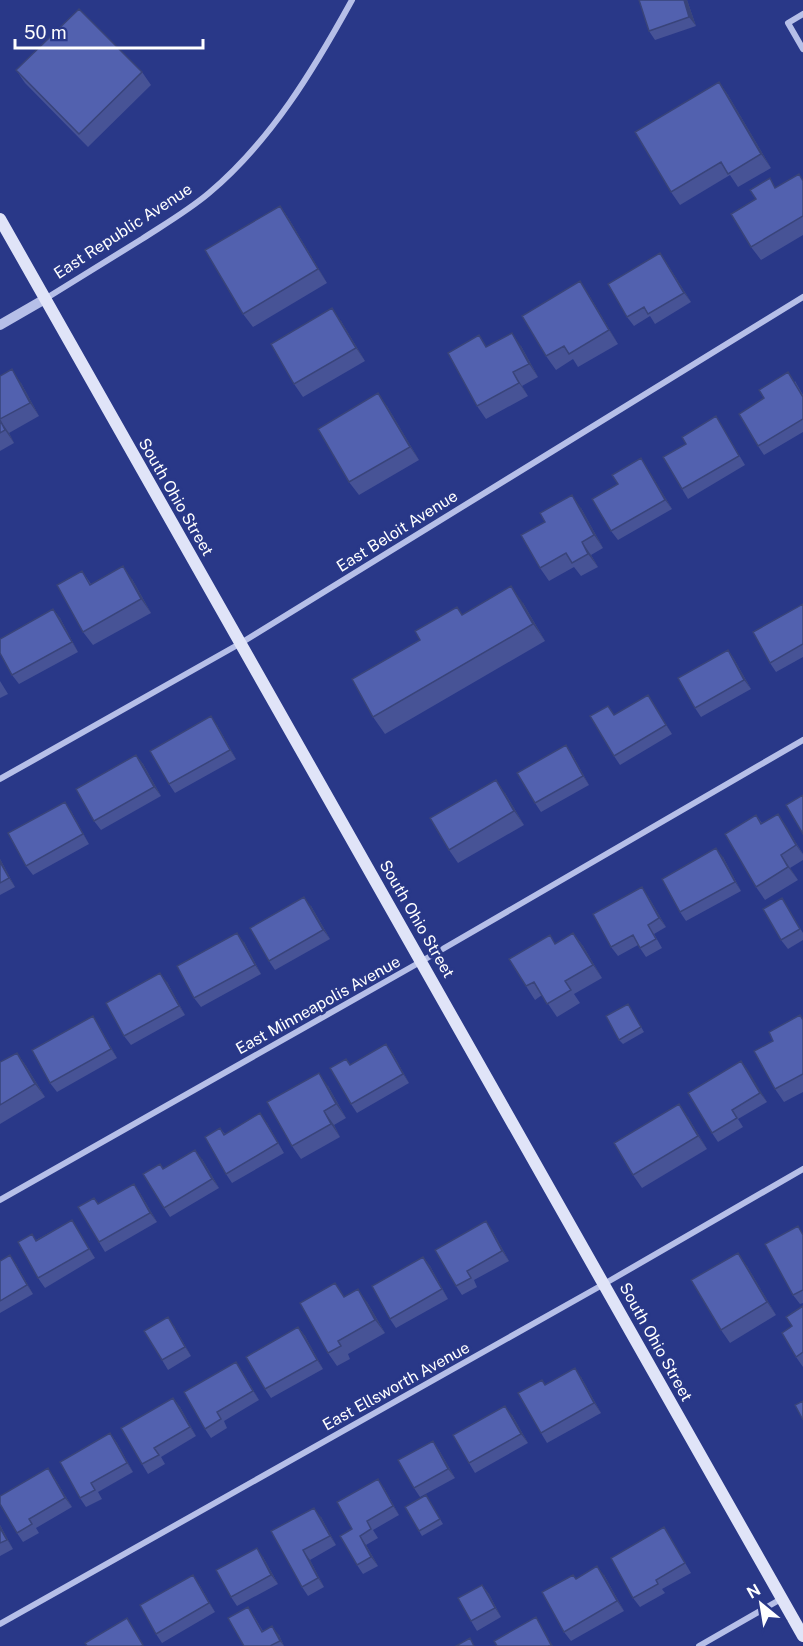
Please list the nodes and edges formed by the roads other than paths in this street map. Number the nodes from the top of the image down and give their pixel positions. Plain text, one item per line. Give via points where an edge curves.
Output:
1 (352, 0) edge
2 (803, 14) edge
3 (803, 49) edge
4 (0, 219) edge
5 (803, 297) edge
6 (45, 299) junction
7 (0, 325) edge
8 (240, 643) junction
9 (803, 740) edge
10 (0, 778) edge
11 (422, 962) junction
12 (803, 1169) edge
13 (0, 1200) edge
14 (604, 1284) junction
15 (782, 1599) junction
16 (0, 1624) edge
17 (803, 1636) edge
18 (699, 1646) edge

1 - 6 street, East Republic Avenue via 293,99 237,167 179,215
2 - 3 street via 788,22
4 - 6 main road, South Ohio Street
5 - 8 street, East Beloit Avenue
6 - 7 street, East Republic Avenue
6 - 8 main road, South Ohio Street
8 - 10 street, East Beloit Avenue
8 - 11 main road, South Ohio Street
9 - 11 street, East Minneapolis Avenue
11 - 13 street, East Minneapolis Avenue
11 - 14 main road, South Ohio Street
12 - 14 street, East Ellsworth Avenue
14 - 15 main road, South Ohio Street
14 - 16 street, East Ellsworth Avenue
15 - 17 main road, South Ohio Street
15 - 18 street

